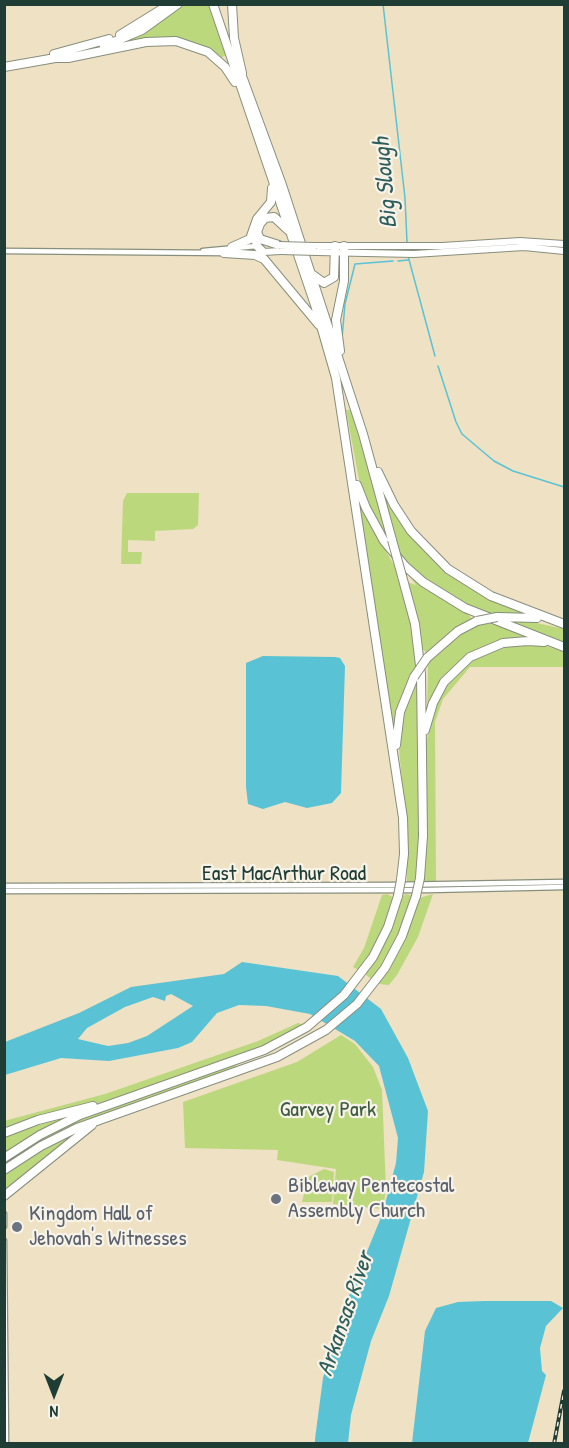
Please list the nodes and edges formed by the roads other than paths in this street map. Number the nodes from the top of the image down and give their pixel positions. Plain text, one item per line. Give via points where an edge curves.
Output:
1 (170, 4) edge
2 (178, 4) edge
3 (215, 4) edge
4 (232, 4) edge
5 (57, 58) junction
6 (4, 62) edge
7 (4, 67) edge
8 (244, 80) junction
9 (242, 94) junction
10 (264, 155) junction
11 (253, 232) junction
12 (293, 239) junction
13 (522, 244) junction
14 (564, 244) edge
15 (232, 247) junction
16 (280, 248) junction
17 (260, 249) junction
18 (335, 249) junction
19 (344, 250) junction
20 (4, 251) edge
21 (564, 251) edge
22 (198, 252) junction
23 (224, 253) junction
24 (308, 266) junction
25 (328, 347) junction
26 (355, 410) junction
27 (363, 434) junction
28 (351, 466) junction
29 (564, 625) edge
30 (564, 647) edge
31 (423, 755) junction
32 (399, 791) junction
33 (564, 882) edge
34 (4, 886) edge
35 (564, 887) edge
36 (4, 891) edge
37 (132, 1097) junction
38 (127, 1109) junction
39 (4, 1133) edge
40 (4, 1158) edge
41 (5, 1170) edge
42 (4, 1196) edge
43 (4, 1214) edge
44 (4, 1226) edge
45 (4, 1241) edge
46 (6, 1443) edge

1 - 6 highway via 136,27 106,40 70,51
2 - 5 highway via 125,38
3 - 8 highway
3 - 9 highway
4 - 8 highway via 234,38
5 - 7 highway
5 - 9 highway via 156,40 183,42 218,60
8 - 24 highway
9 - 10 highway
10 - 11 highway via 273,197
10 - 12 highway
11 - 15 highway via 245,243
11 - 17 highway
12 - 16 highway via 279,219 265,218 258,236
12 - 25 highway
13 - 14 main road
13 - 19 main road
13 - 19 main road via 414,254
13 - 21 main road
15 - 17 street
15 - 22 street
16 - 17 main road
16 - 18 main road, bridge
17 - 23 street
18 - 19 main road
18 - 24 highway via 334,277 329,282 316,279
19 - 26 highway via 337,333
20 - 22 street
22 - 23 street
23 - 25 highway via 264,259 319,325
24 - 26 highway
25 - 28 highway
26 - 27 highway
27 - 29 highway via 394,505 430,553 480,590
27 - 31 highway, bridge via 420,656
28 - 30 highway via 366,508 384,541 423,582 465,608
28 - 32 highway
29 - 32 highway, bridge via 524,616 477,621 448,638 428,658 414,677 400,712 396,733
30 - 31 highway via 516,641 491,646 470,657 451,673 438,693 426,727
31 - 38 highway, bridge via 420,878 402,936 375,982 346,1014 317,1036 277,1057
32 - 37 highway, bridge via 404,843 398,896 382,940 362,973 333,1006 307,1027 264,1050
33 - 34 street, East MacArthur Road
35 - 36 street, East MacArthur Road
37 - 39 highway via 57,1114
37 - 40 highway via 61,1124
38 - 41 highway via 65,1133
38 - 42 highway via 82,1131
43 - 44 street
45 - 46 street

